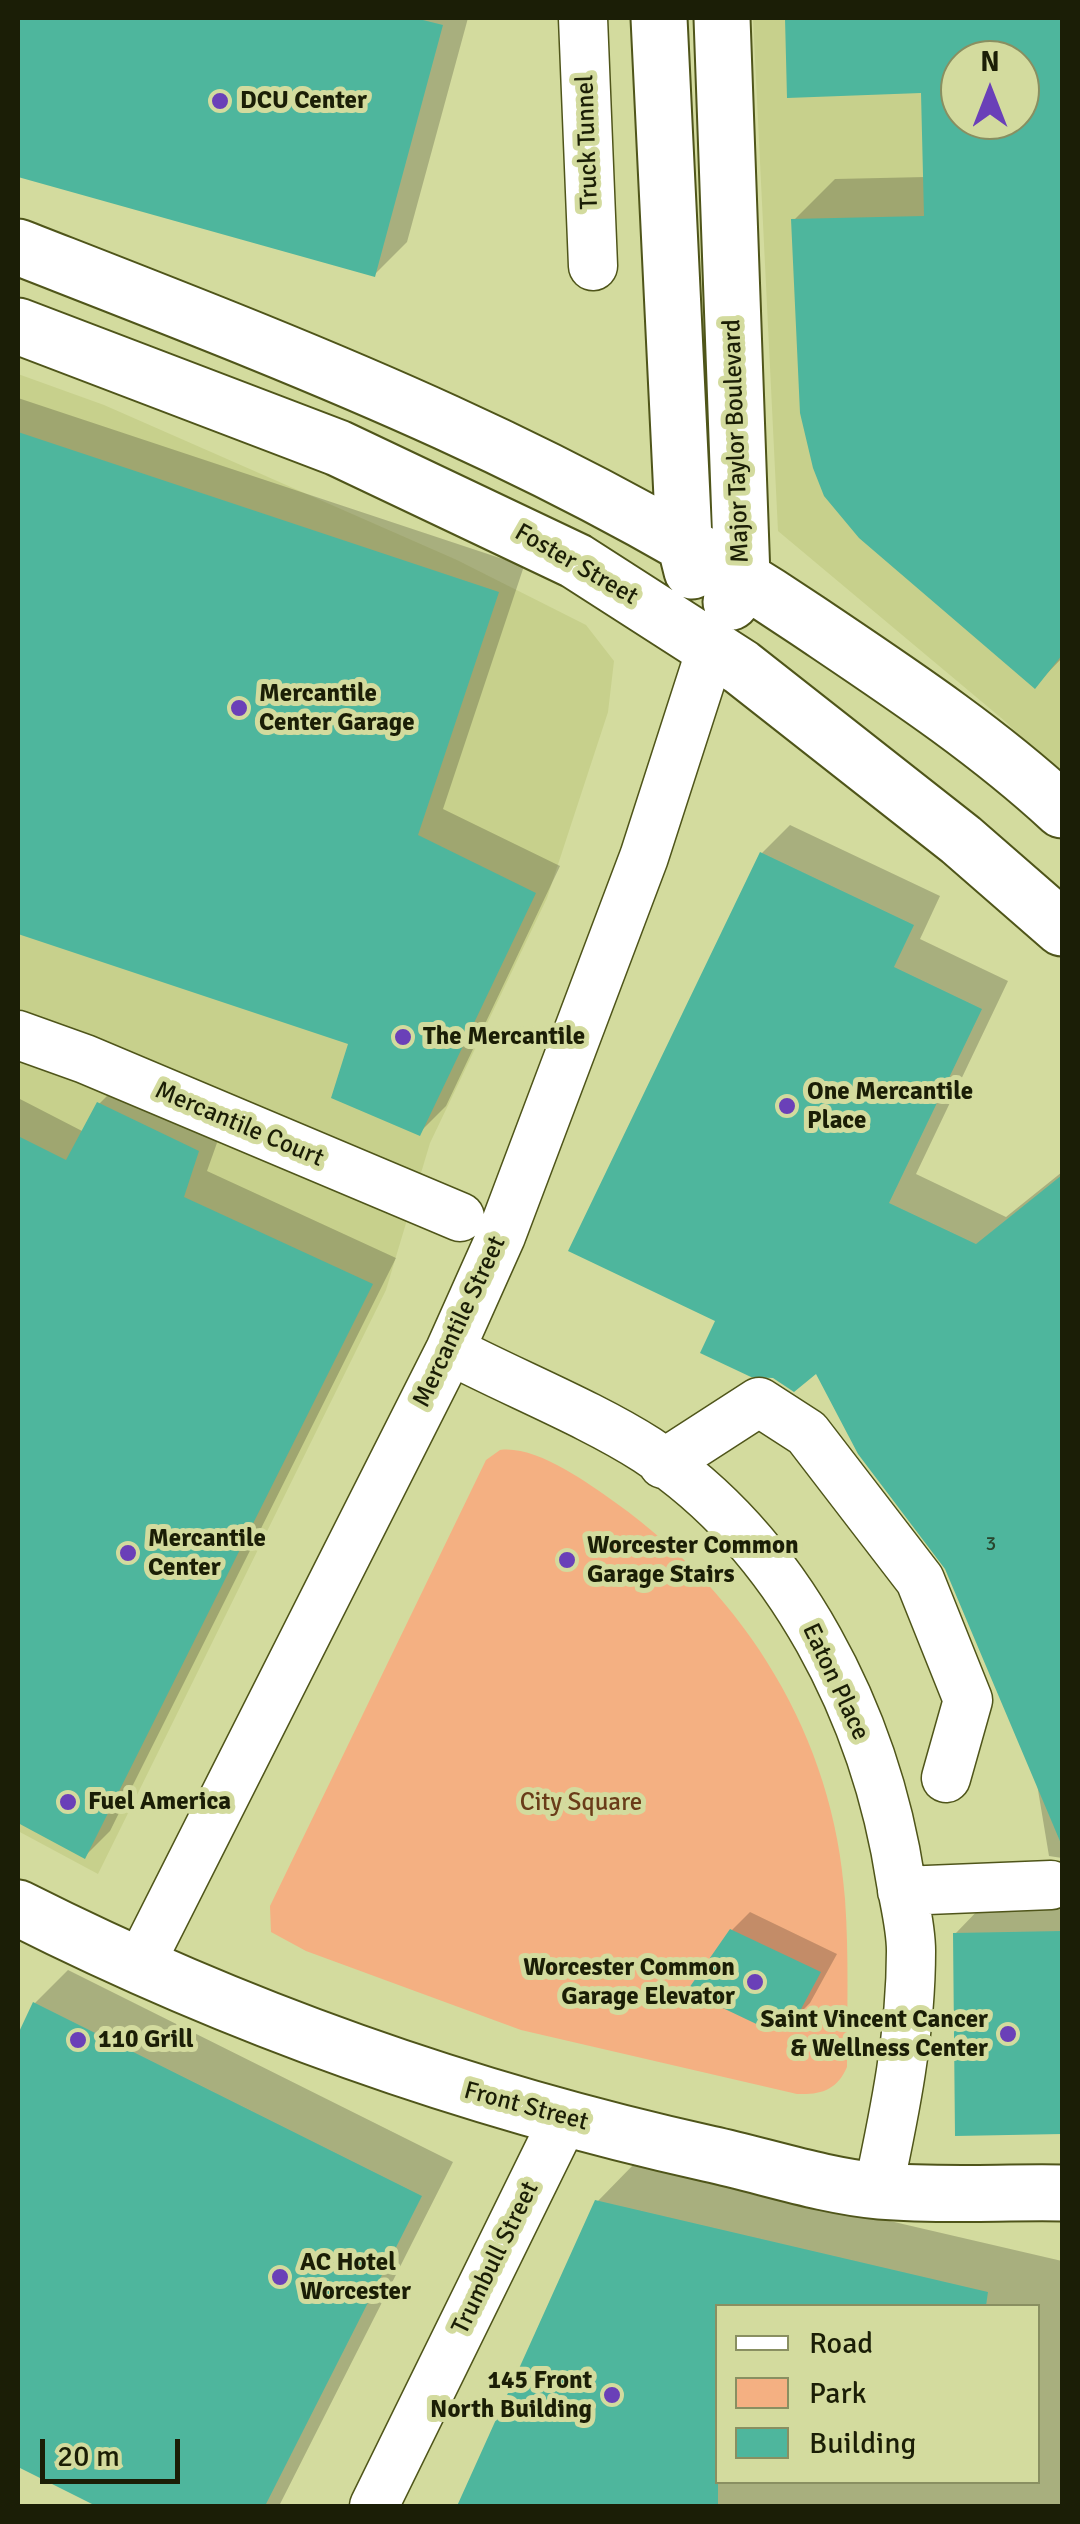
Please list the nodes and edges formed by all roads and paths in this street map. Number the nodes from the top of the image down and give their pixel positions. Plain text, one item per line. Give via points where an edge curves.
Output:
1 (583, 18) edge
2 (659, 18) edge
3 (722, 18) edge
4 (18, 248) edge
5 (592, 266) dead end
6 (18, 326) edge
7 (684, 539) junction
8 (742, 576) junction
9 (712, 646) junction
10 (1062, 810) edge
11 (1062, 928) edge
12 (18, 1035) edge
13 (460, 1217) dead end
14 (450, 1350) junction
15 (664, 1464) junction
16 (946, 1778) dead end
17 (1051, 1884) dead end
18 (902, 1891) junction
19 (18, 1908) edge
20 (138, 1968) junction
21 (565, 2117) junction
22 (878, 2191) junction
23 (1062, 2193) edge
24 (374, 2506) edge

1 - 5 street, Truck Tunnel
2 - 7 main road, Major Taylor Boulevard
3 - 8 main road, Major Taylor Boulevard
4 - 7 main road via 409,405
6 - 9 main road, Foster Street via 338,448 480,512 576,561
7 - 8 main road
7 - 9 main road, Major Taylor Boulevard
8 - 9 main road, Major Taylor Boulevard
8 - 10 main road via 886,670
9 - 11 main road, Foster Street via 961,840
9 - 14 street, Mercantile Street via 644,857 501,1236
12 - 13 street, Mercantile Court
14 - 15 street, Eaton Place
14 - 20 street, Mercantile Street
15 - 16 street via 759,1402 807,1432 920,1580 968,1700
15 - 18 street, Eaton Place via 746,1534 812,1625 860,1729 894,1833
17 - 18 street
18 - 22 street, Eaton Place via 911,1946 907,2049
19 - 20 main road, Front Street
20 - 21 main road, Front Street via 448,2086
21 - 22 main road, Front Street
21 - 24 street, Trumbull Street
22 - 23 main road, Front Street

